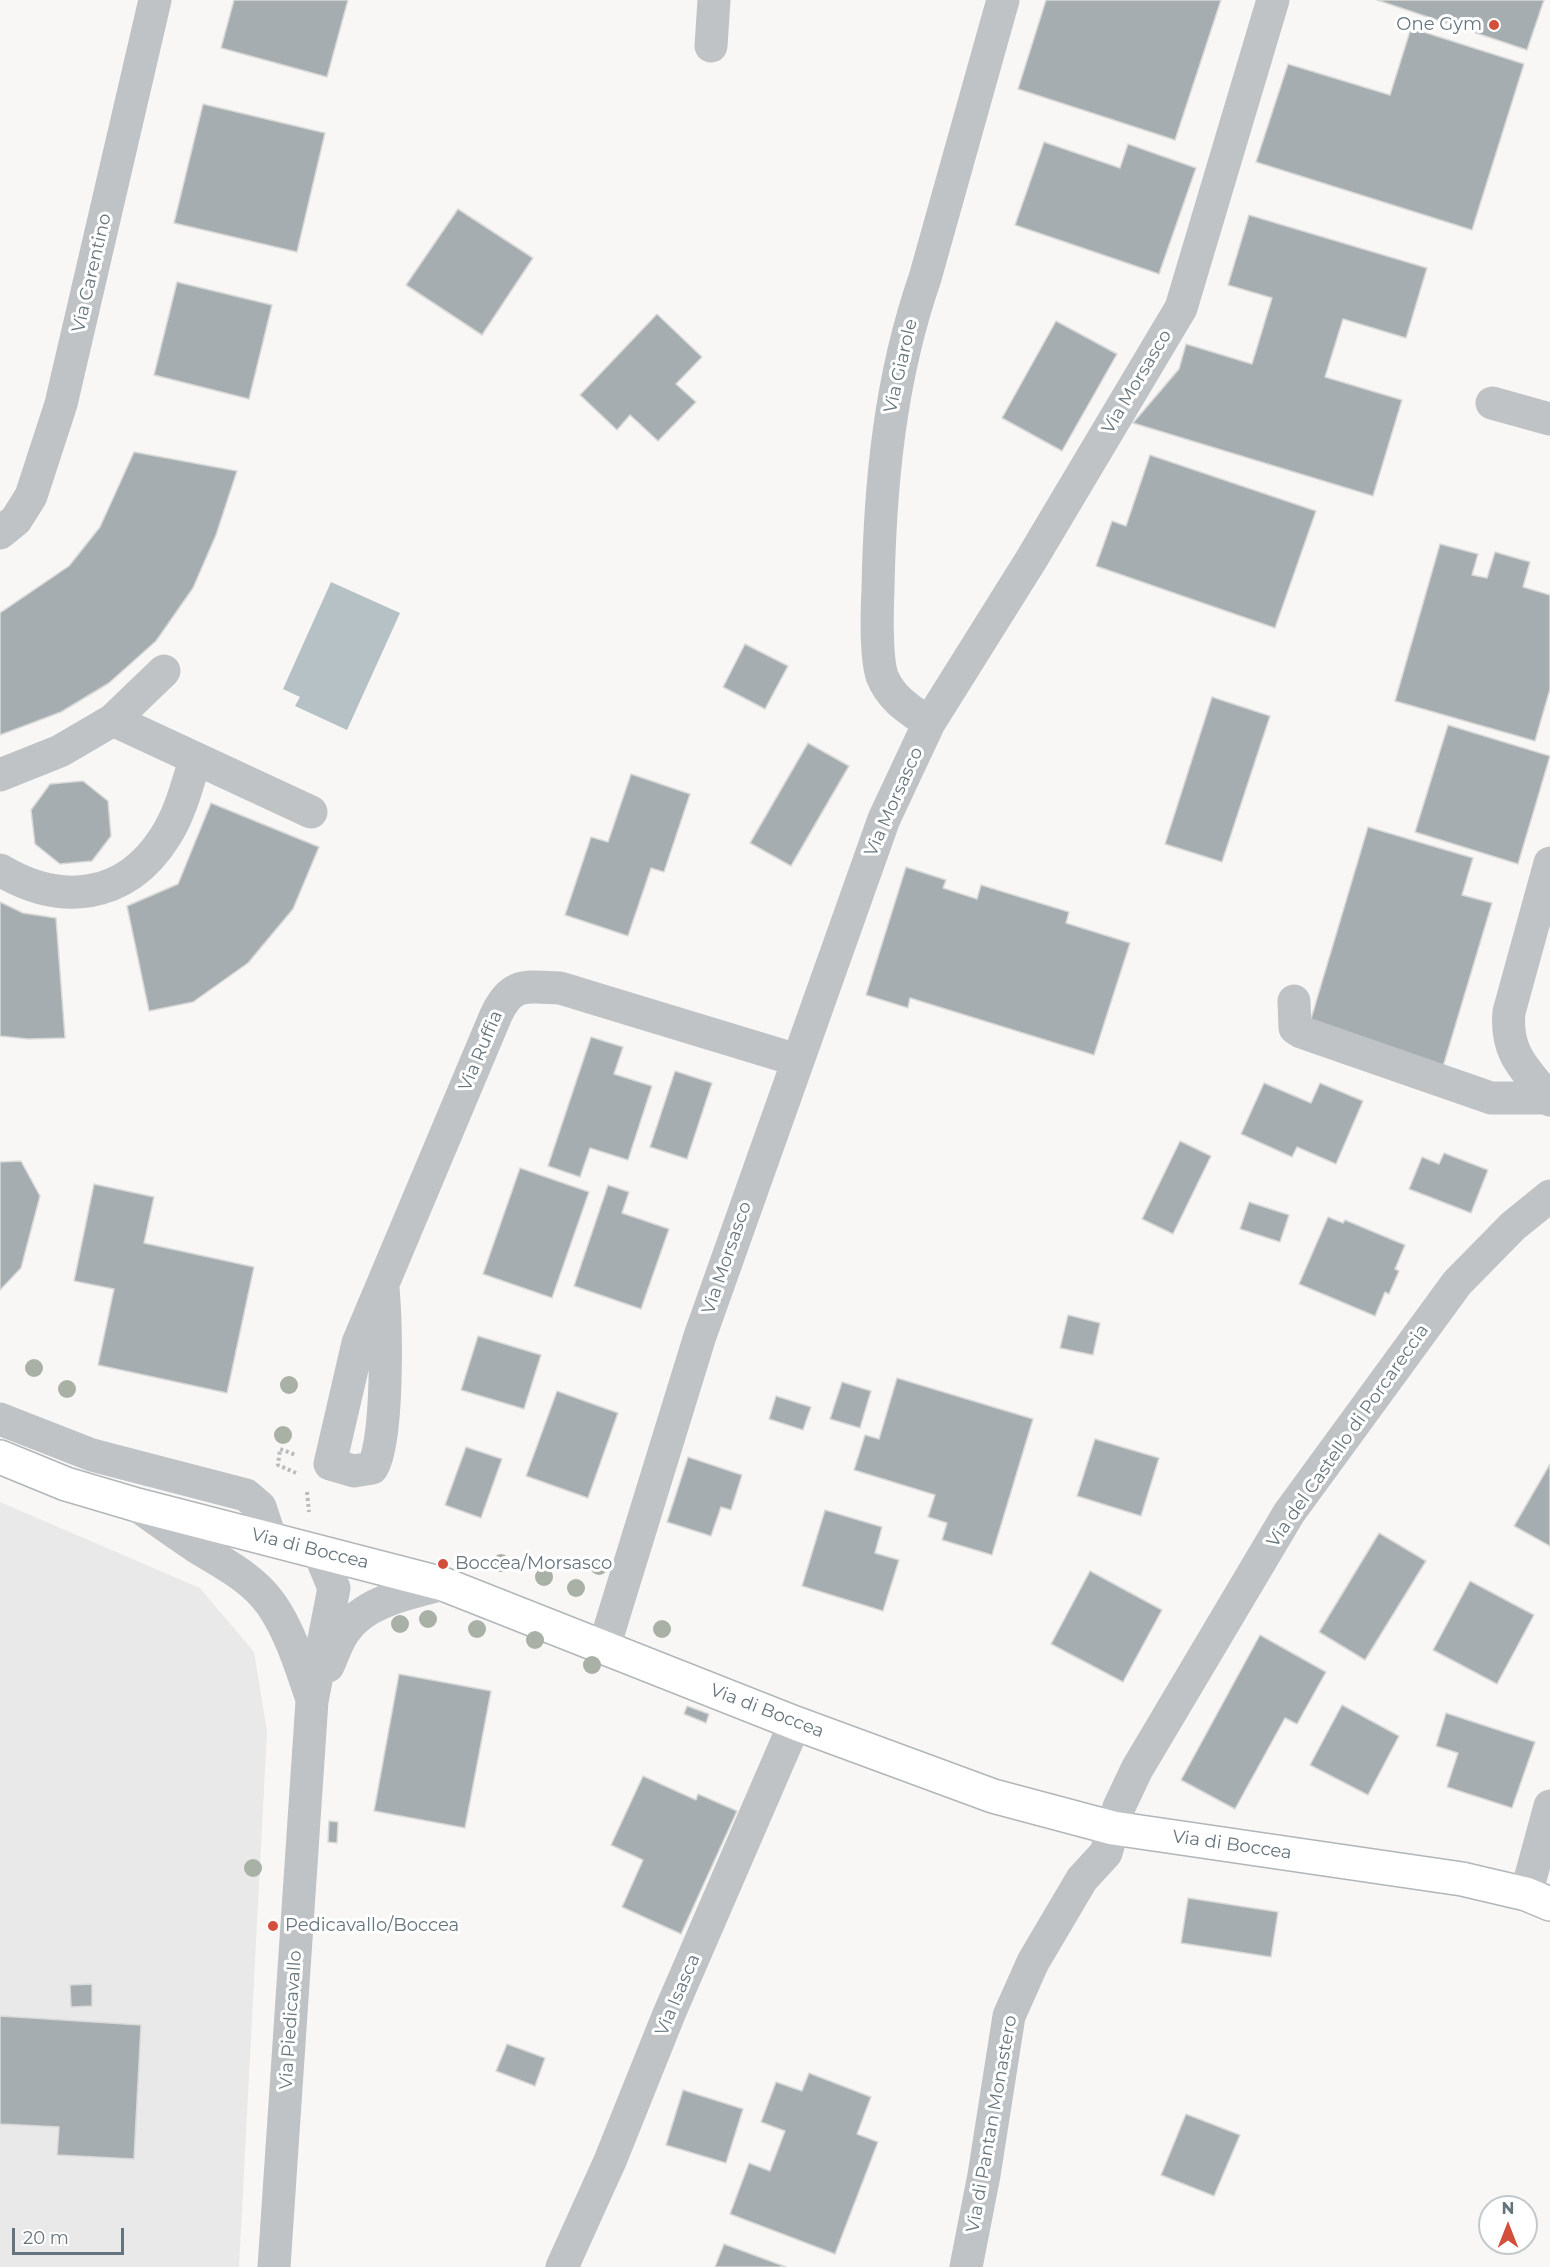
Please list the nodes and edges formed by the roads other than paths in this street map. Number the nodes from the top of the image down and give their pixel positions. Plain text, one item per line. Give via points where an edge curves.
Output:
1 (155, 0) edge
2 (714, 0) edge
3 (1003, 0) edge
4 (1273, 0) edge
5 (711, 46) dead end
6 (1492, 403) dead end
7 (1550, 419) edge
8 (0, 533) edge
9 (164, 670) dead end
10 (113, 720) junction
11 (929, 723) junction
12 (195, 760) junction
13 (0, 776) edge
14 (311, 812) dead end
15 (1550, 863) edge
16 (0, 870) edge
17 (1294, 1001) dead end
18 (797, 1060) junction
19 (1549, 1099) edge
20 (1550, 1196) edge
21 (383, 1288) dead end
22 (0, 1419) edge
23 (0, 1457) edge
24 (137, 1505) junction
25 (271, 1540) junction
26 (318, 1552) junction
27 (443, 1584) junction
28 (604, 1647) junction
29 (312, 1701) junction
30 (795, 1723) junction
31 (1550, 1806) edge
32 (1113, 1828) junction
33 (1538, 1899) edge
34 (274, 2267) edge
35 (562, 2267) edge
36 (966, 2267) edge

1 - 8 street, Via Carentino via 62,404 31,496 16,520
2 - 5 street
3 - 11 street, Via Giarole via 925,278 909,322 888,424 877,612 882,675 897,701
4 - 11 street, Via Morsasco via 1181,308
6 - 7 street
9 - 10 street
10 - 12 street
10 - 13 street via 60,751
11 - 18 street, Via Morsasco via 884,819
12 - 14 street
12 - 16 street via 165,838 145,862 119,882 91,892 65,893 35,888
15 - 19 street via 1507,1032 1512,1051
17 - 19 street via 1293,1022 1301,1032 1491,1098
18 - 21 street, Via Ruffia via 560,988 514,990 504,997 496,1015
18 - 28 street, Via Morsasco via 700,1336
20 - 32 street, Via del Castello di Porcareccia via 1513,1226 1457,1283 1289,1513 1137,1769
22 - 25 street via 92,1455 246,1495 260,1507
23 - 24 main road, Via di Boccea via 66,1484
24 - 25 main road, Via di Boccea
24 - 29 street via 234,1569 260,1591 290,1639
25 - 26 main road, Via di Boccea
26 - 27 main road, Via di Boccea
26 - 29 street via 334,1587
27 - 28 main road, Via di Boccea
27 - 29 street via 389,1599 356,1619 344,1632
28 - 30 main road, Via di Boccea
29 - 34 street, Via Piedicavallo
30 - 32 main road, Via di Boccea via 993,1796
30 - 35 street, Via Isasca
31 - 33 street
32 - 33 main road, Via di Boccea via 1404,1870
32 - 36 street, Via di Pantan Monastero via 1107,1853 1082,1879 1033,1962 1009,2016

